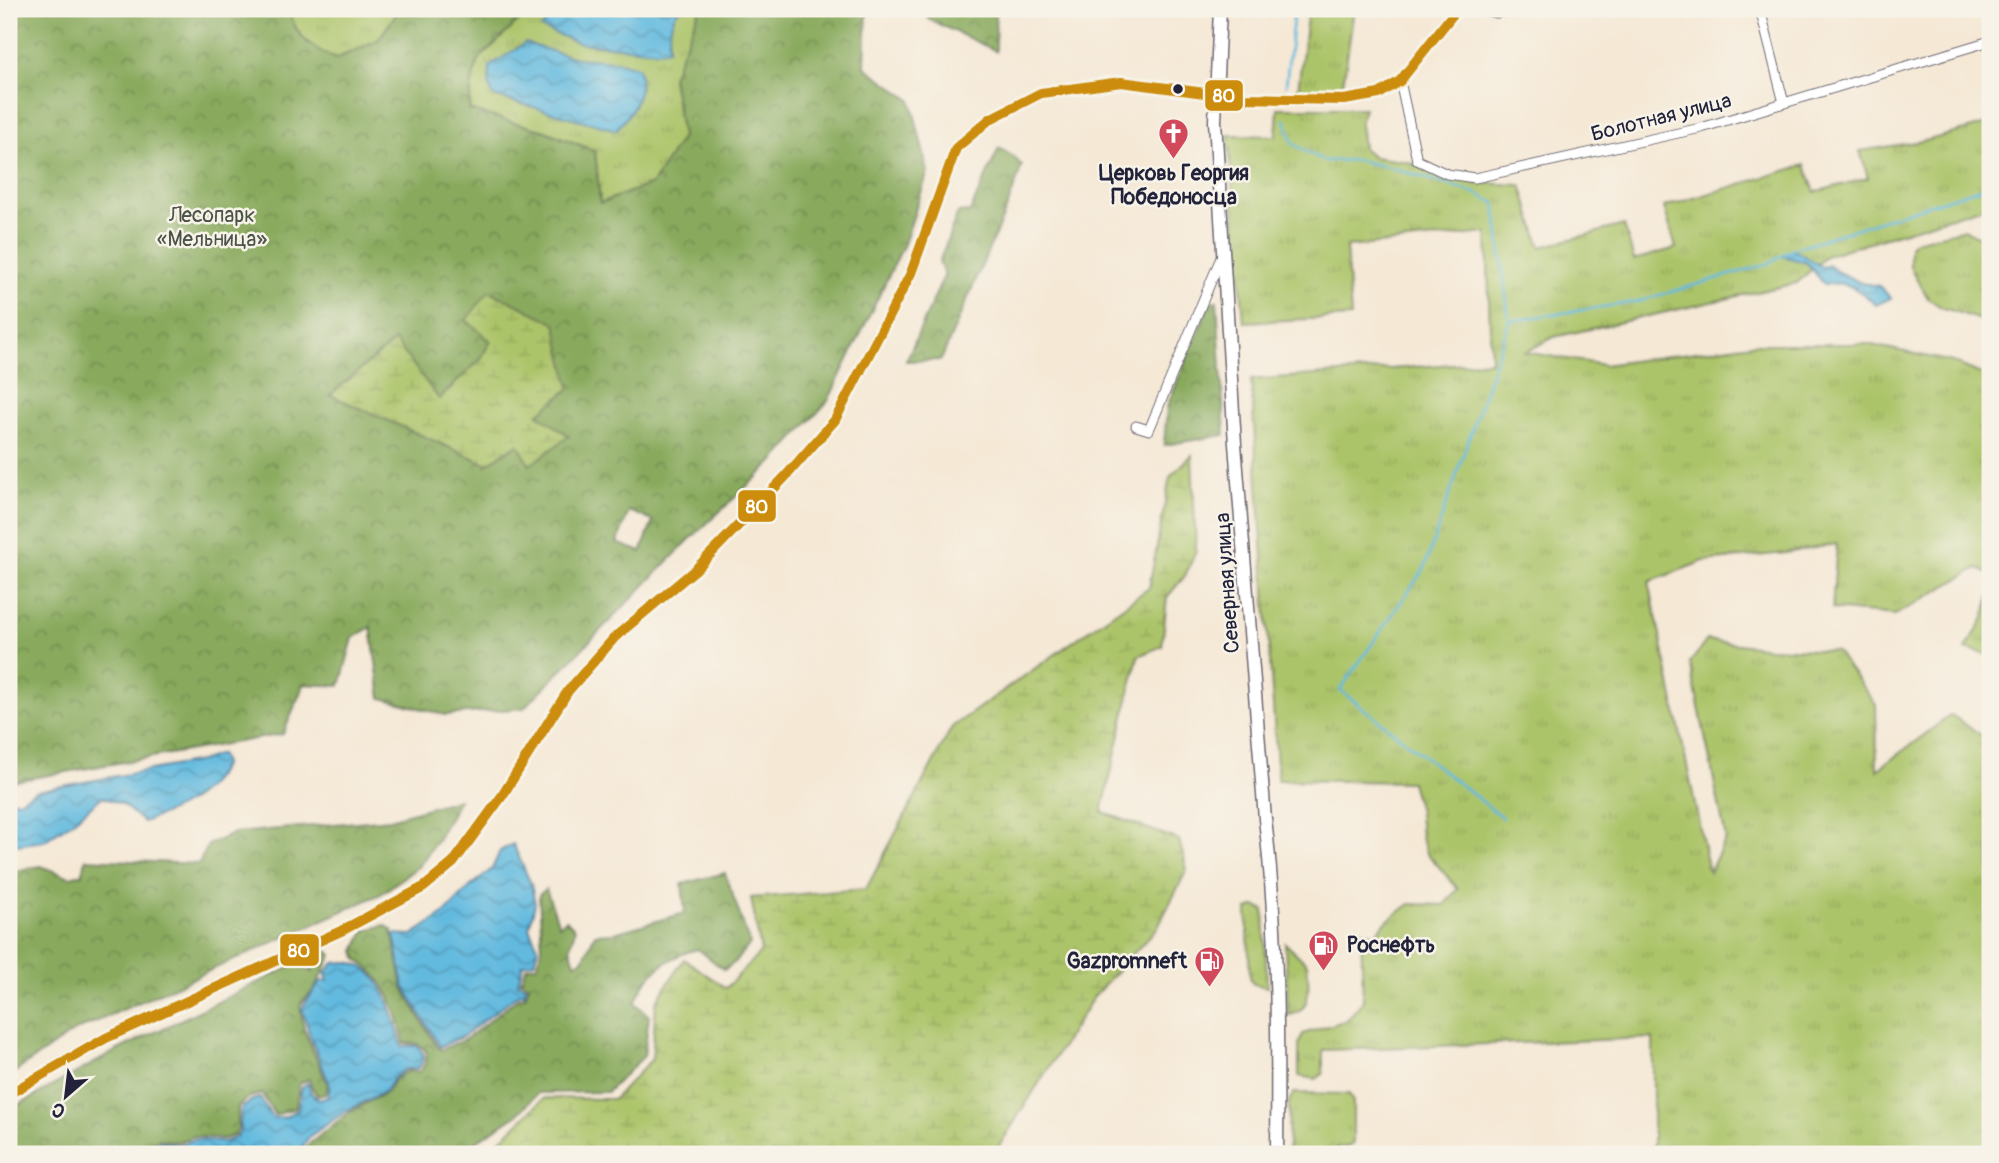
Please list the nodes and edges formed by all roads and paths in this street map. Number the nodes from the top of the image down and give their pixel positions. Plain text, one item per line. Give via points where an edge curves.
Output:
1 (1220, 9) edge
2 (1457, 9) edge
3 (1477, 9) edge
4 (1516, 9) edge
5 (1760, 9) edge
6 (1990, 41) edge
7 (1400, 81) junction
8 (1214, 95) junction
9 (1784, 103) junction
10 (1224, 250) junction
11 (1136, 426) dead end
12 (9, 1094) edge
13 (1276, 1154) edge

1 - 8 main road, Северная улица
2 - 7 street
3 - 4 street via 1497,13
5 - 9 street
6 - 9 street, Болотная улица
7 - 8 street via 1379,94 1344,100
7 - 9 street, Болотная улица via 1418,160 1447,174 1475,178 1701,128
8 - 10 main road, Северная улица
8 - 12 street via 1121,82 1052,91 1018,104 973,132 956,148 911,272 835,420 696,569 615,638 568,691 453,863 424,887 341,931 106,1038
10 - 11 street via 1149,430
10 - 13 main road, Северная улица via 1270,869

